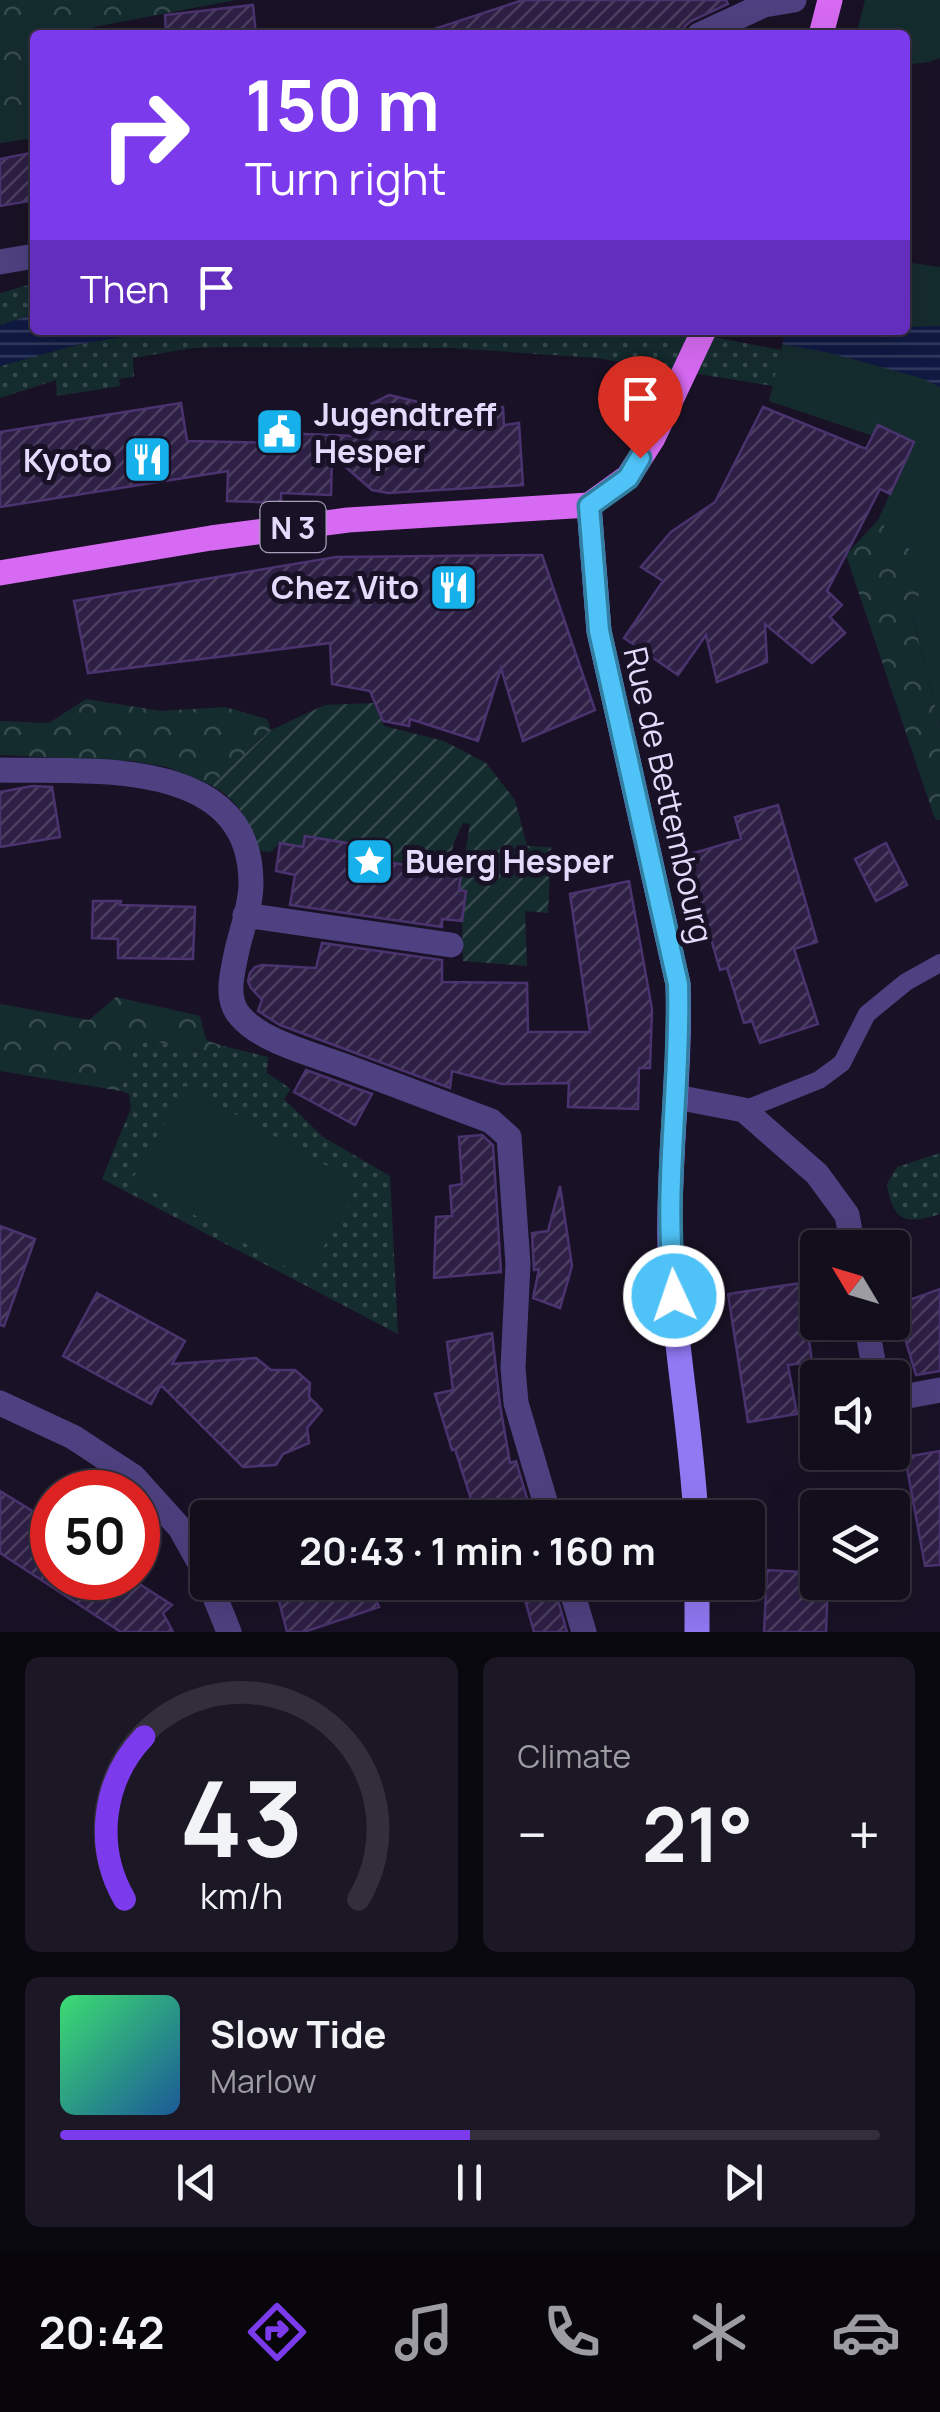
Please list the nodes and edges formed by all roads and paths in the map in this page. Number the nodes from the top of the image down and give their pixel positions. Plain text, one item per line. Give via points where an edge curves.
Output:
1 (797, 0) edge
2 (829, 4) edge
3 (710, 30) edge
4 (822, 30) edge
5 (30, 257) edge
6 (0, 262) edge
7 (702, 335) edge
8 (589, 506) junction
9 (0, 573) edge
10 (0, 770) edge
11 (245, 916) junction
12 (451, 946) dead end
13 (940, 963) edge
14 (676, 1097) junction
15 (744, 1110) junction
16 (850, 1230) edge
17 (940, 1390) edge
18 (910, 1396) edge
19 (0, 1403) edge
20 (545, 1500) edge
21 (694, 1500) edge
22 (190, 1547) edge
23 (216, 1600) edge
24 (575, 1600) edge
25 (697, 1600) edge
26 (229, 1632) edge
27 (584, 1632) edge
28 (697, 1632) edge

1 - 2 street
1 - 3 street via 764,5
2 - 4 main road
5 - 6 street
7 - 8 main road via 628,478
8 - 9 main road, N 3 via 348,520
8 - 14 main road, Rue de Bettembourg via 599,631 678,984
10 - 11 street via 133,773 216,804 236,826 248,855 252,886
11 - 12 street
11 - 20 street via 230,995 251,1027 492,1122 509,1137 518,1264 516,1402
13 - 15 lane via 867,1014 842,1063
14 - 15 street
14 - 21 main road, Rue de Bettembourg via 670,1243
15 - 16 street via 817,1174 847,1215
17 - 18 street
19 - 22 street via 73,1437 134,1477
23 - 26 street
24 - 27 street
25 - 28 main road

